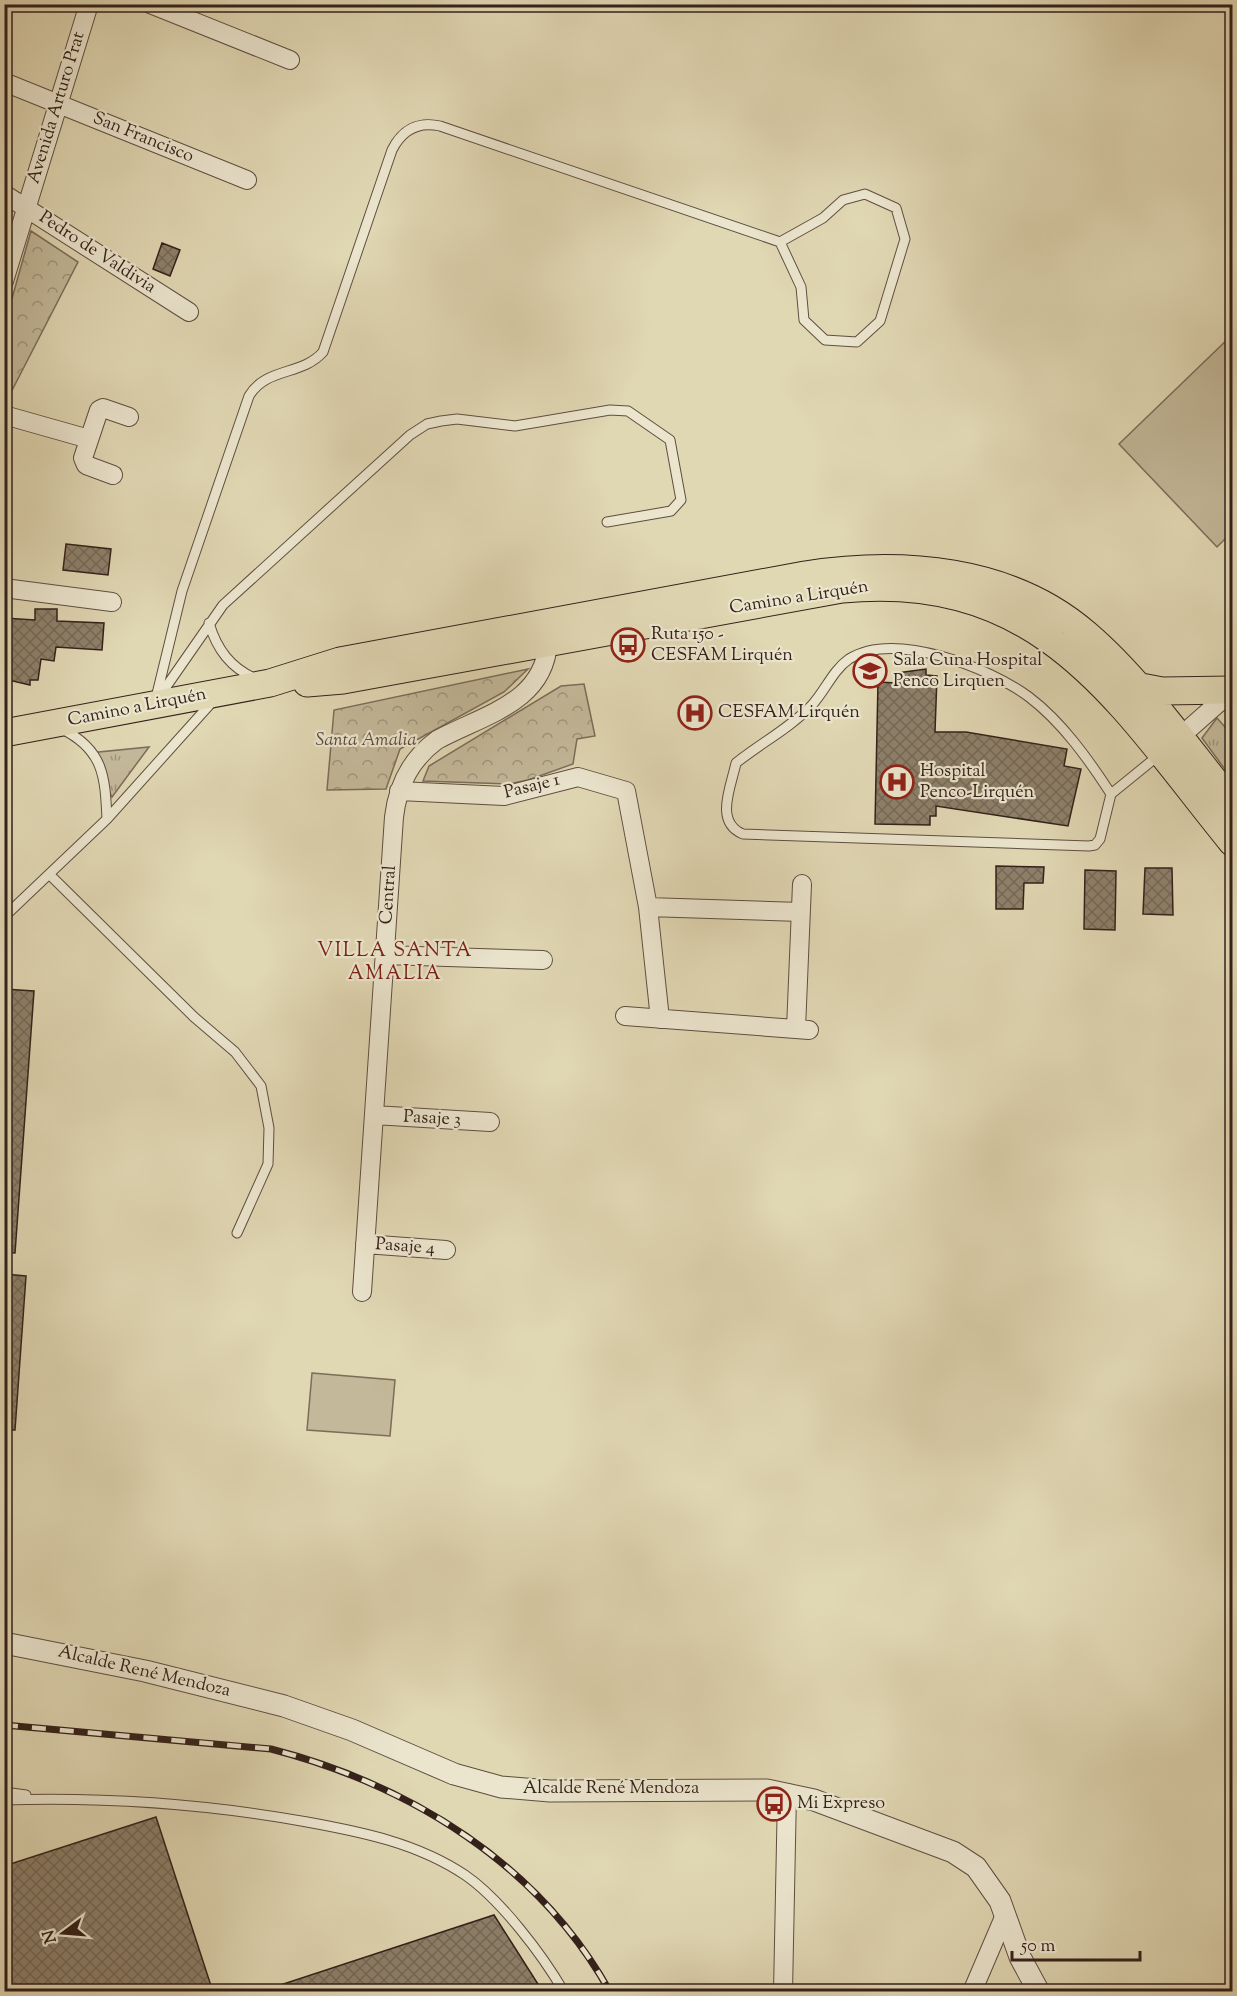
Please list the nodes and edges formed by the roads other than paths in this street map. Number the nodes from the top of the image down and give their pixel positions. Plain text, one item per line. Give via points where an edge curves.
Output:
1 (89, 4) edge
2 (150, 4) edge
3 (290, 60) dead end
4 (4, 82) edge
5 (58, 104) junction
6 (248, 180) dead end
7 (4, 194) edge
8 (26, 207) junction
9 (780, 242) junction
10 (4, 281) edge
11 (189, 312) dead end
12 (4, 415) edge
13 (129, 417) dead end
14 (89, 439) junction
15 (113, 475) dead end
16 (608, 522) dead end
17 (4, 588) edge
18 (112, 602) dead end
19 (209, 623) junction
20 (548, 643) junction
21 (270, 683) junction
22 (1136, 686) junction
23 (1233, 691) edge
24 (222, 692) junction
25 (154, 705) junction
26 (51, 724) junction
27 (4, 733) edge
28 (1169, 746) junction
29 (399, 791) junction
30 (1111, 794) junction
31 (1233, 803) edge
32 (107, 819) junction
33 (1233, 842) edge
34 (50, 875) junction
35 (802, 884) dead end
36 (648, 907) junction
37 (801, 912) junction
38 (4, 917) edge
39 (385, 955) junction
40 (543, 960) dead end
41 (625, 1016) dead end
42 (660, 1019) junction
43 (374, 1115) junction
44 (490, 1122) dead end
45 (237, 1233) dead end
46 (365, 1244) junction
47 (446, 1250) dead end
48 (362, 1292) dead end
49 (4, 1643) edge
50 (4, 1792) edge
51 (787, 1793) junction
52 (56, 1798) junction
53 (4, 1800) edge
54 (1005, 1915) junction
55 (564, 1992) edge
56 (783, 1992) edge
57 (972, 1992) edge
58 (1039, 1992) edge

1 - 5 street, Avenida Arturo Prat
2 - 3 street
4 - 5 street, San Francisco
5 - 6 street, San Francisco
5 - 8 street, Avenida Arturo Prat
7 - 8 street, Pedro de Valdivia
8 - 10 street, Avenida Arturo Prat
8 - 11 street, Pedro de Valdivia
9 - 9 lane via 823,218 843,200 865,194 896,208 905,239 880,321 857,342 825,340 804,320 801,287
9 - 25 lane via 440,126 417,126 402,134 392,150 323,352 311,363 267,377 249,396 182,591
12 - 14 street
13 - 14 street via 101,409
14 - 15 street via 84,464
16 - 19 lane via 671,511 681,500 672,444 634,413 610,410 515,426 457,419 427,424 410,435 223,605
17 - 18 street
19 - 21 lane via 227,659 246,675
19 - 25 lane
20 - 21 main road, Camino a Lirquén via 343,680
20 - 28 main road, Camino a Lirquén via 842,589 891,586 943,592 998,608 1059,645
20 - 29 street, Central via 544,667 532,687 427,747 410,768
21 - 22 main road, Camino a Lirquén via 340,661 806,575 888,567 965,577 1000,586 1041,604 1085,633
21 - 24 main road, Camino a Lirquén
22 - 23 main road via 1162,692
22 - 28 main road, Camino a Lirquén
23 - 28 street
24 - 25 main road, Camino a Lirquén
24 - 32 lane
25 - 26 main road, Camino a Lirquén
26 - 27 main road, Camino a Lirquén
26 - 32 lane via 77,738 102,767
28 - 30 lane
28 - 31 main road, Camino a Lirquén
28 - 33 main road, Camino a Lirquén
29 - 36 street, Pasaje 1 via 504,796 573,777 626,791
29 - 39 street, Central
30 - 30 lane via 1100,839 1089,846 743,834 730,826 726,816 736,763 812,705 850,658 876,650 951,658 1012,686 1030,698 1068,737
32 - 34 lane
34 - 38 lane
34 - 45 lane via 194,1017 236,1052 261,1086 269,1128 268,1164
35 - 37 street
36 - 37 street
36 - 42 street
37 - 42 street via 802,1029
39 - 40 street
39 - 43 street, Central
41 - 42 street
43 - 44 street, Pasaje 3
43 - 46 street, Central
46 - 47 street, Pasaje 4
46 - 48 street, Central
49 - 51 street, Alcalde René Mendoza via 145,1671 284,1706 454,1774 501,1787 533,1791
50 - 52 lane
51 - 54 street, Alcalde René Mendoza via 959,1856 985,1877
51 - 56 street
52 - 53 lane
52 - 55 lane via 181,1804 273,1816 408,1844 467,1876 508,1916 553,1972
54 - 57 street
54 - 58 street, Alcalde René Mendoza via 1020,1957

